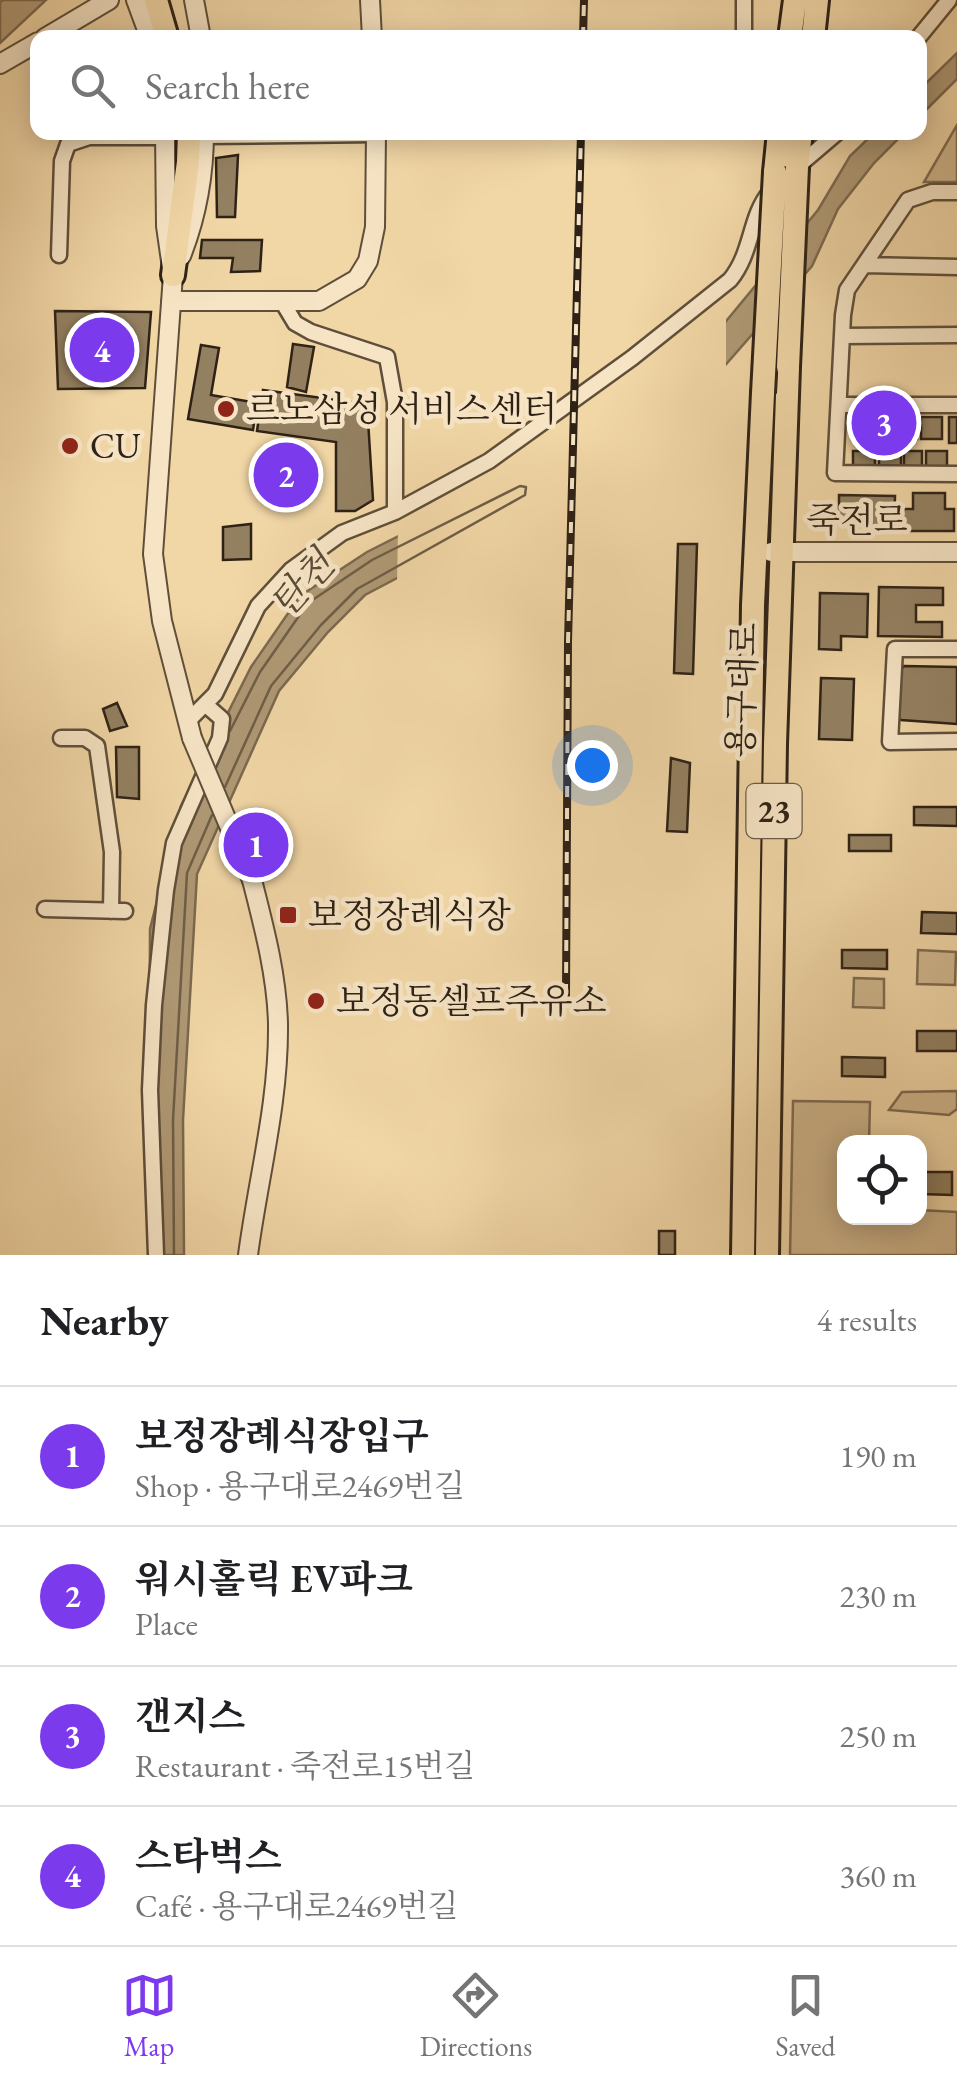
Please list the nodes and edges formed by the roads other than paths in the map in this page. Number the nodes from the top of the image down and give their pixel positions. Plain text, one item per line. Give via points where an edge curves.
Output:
1 (109, 0) edge
2 (370, 0) edge
3 (744, 0) edge
4 (794, 0) edge
5 (817, 0) edge
6 (949, 0) edge
7 (162, 5) edge
8 (58, 30) edge
9 (153, 30) edge
10 (166, 30) edge
11 (177, 30) edge
12 (192, 30) edge
13 (372, 30) edge
14 (744, 30) edge
15 (791, 30) edge
16 (813, 30) edge
17 (925, 30) edge
18 (30, 47) edge
19 (0, 64) edge
20 (78, 140) edge
21 (168, 140) edge
22 (197, 140) edge
23 (376, 140) edge
24 (780, 140) edge
25 (798, 140) edge
26 (829, 140) edge
27 (786, 170) junction
28 (957, 192) edge
29 (59, 256) dead end
30 (864, 265) junction
31 (957, 267) edge
32 (173, 275) junction
33 (171, 300) junction
34 (284, 303) junction
35 (957, 335) edge
36 (843, 336) junction
37 (839, 405) junction
38 (957, 405) edge
39 (957, 474) edge
40 (395, 512) junction
41 (756, 552) junction
42 (780, 552) junction
43 (957, 552) edge
44 (957, 649) edge
45 (206, 706) junction
46 (189, 730) junction
47 (62, 738) dead end
48 (957, 741) edge
49 (45, 910) dead end
50 (156, 1255) edge
51 (248, 1255) edge
52 (743, 1255) edge
53 (767, 1255) edge

1 - 8 street
2 - 13 street
3 - 14 street
4 - 15 main road
5 - 16 main road
6 - 17 street
7 - 9 street
7 - 10 main road
7 - 11 main road
7 - 12 street
18 - 19 street
20 - 29 street via 68,144 62,161
21 - 32 main road
22 - 32 main road
23 - 34 street via 368,261 342,291 319,301
24 - 27 main road, 23
25 - 27 main road, 23
26 - 40 street via 766,196 743,264 730,280 489,461
27 - 41 main road, 용구대로 / 23, bridge via 763,394
27 - 42 main road, 용구대로 / 23, bridge via 788,367
28 - 30 street via 908,200
30 - 31 street
30 - 36 street via 848,290
32 - 33 street
33 - 34 street
33 - 46 street via 153,554
34 - 40 street via 295,323 311,332 387,357 395,402
35 - 36 street
36 - 37 street
37 - 38 street
37 - 39 street via 835,473
40 - 45 street via 342,532 270,590
41 - 42 street, 죽전로
41 - 52 main road, 용구대로 / 23
42 - 43 street, 죽전로
42 - 53 main road, 용구대로 / 23
44 - 48 street via 895,649 890,742
45 - 46 street
45 - 50 street via 222,719 220,738 174,843 154,1005
46 - 51 street, bridge via 252,880 272,974 278,1028 274,1093
47 - 49 street via 85,738 97,746 118,911

